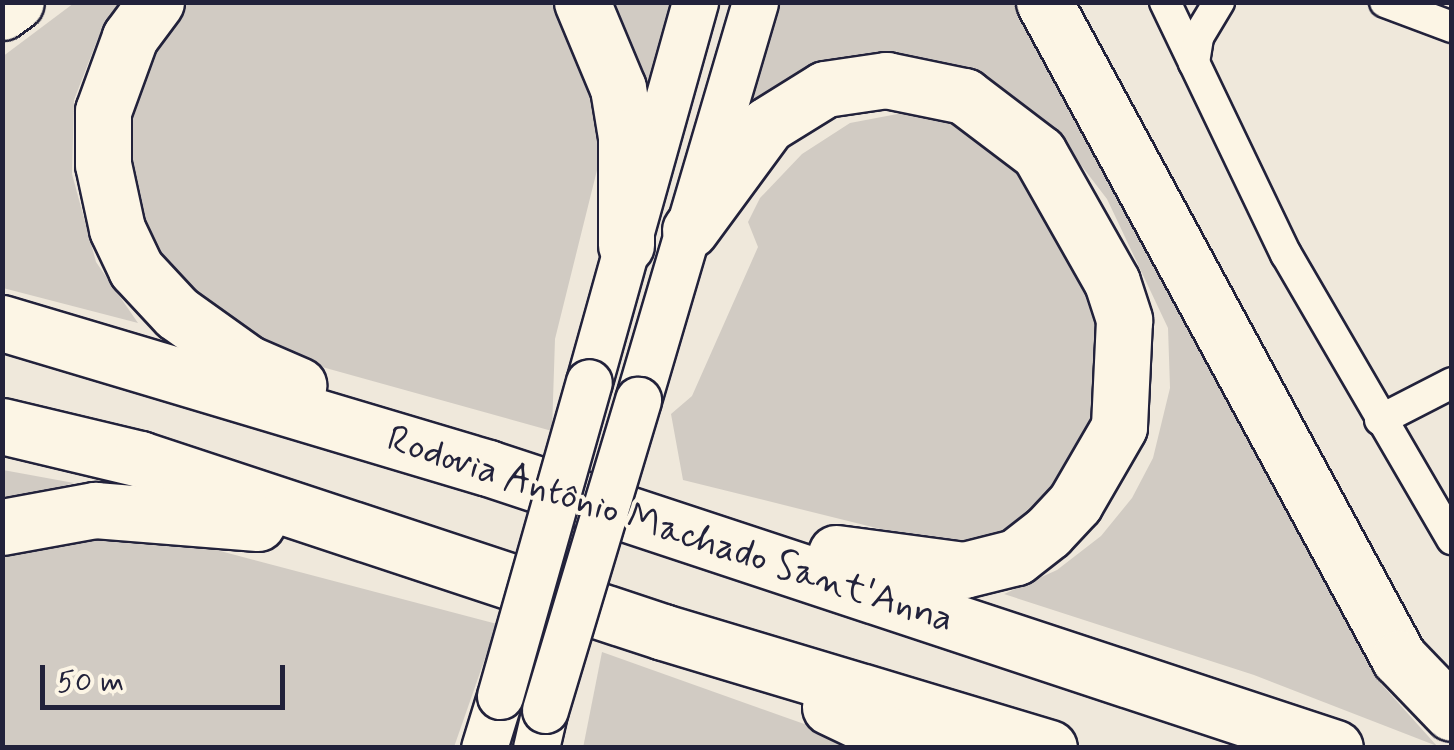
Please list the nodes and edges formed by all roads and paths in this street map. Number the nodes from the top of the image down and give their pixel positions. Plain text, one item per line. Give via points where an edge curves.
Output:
1 (16, 2) edge
2 (156, 2) edge
3 (582, 2) edge
4 (694, 2) edge
5 (755, 2) edge
6 (1044, 2) edge
7 (1165, 2) edge
8 (1219, 2) edge
9 (1385, 2) edge
10 (2, 12) edge
11 (1452, 27) edge
12 (1194, 63) junction
13 (690, 230) junction
14 (626, 245) junction
15 (2, 323) edge
16 (1452, 383) edge
17 (1380, 420) junction
18 (2, 426) edge
19 (488, 468) junction
20 (667, 526) junction
21 (2, 527) edge
22 (1451, 536) edge
23 (437, 559) junction
24 (663, 632) junction
25 (1452, 713) edge
26 (541, 728) edge
27 (484, 748) edge
28 (916, 748) edge
29 (1049, 748) edge
30 (1335, 748) edge

1 - 10 highway
2 - 19 highway via 130,36 103,111 103,164 117,228 136,268 177,312 246,363
3 - 14 highway via 618,88 626,137
4 - 14 main road
5 - 13 main road
6 - 25 highway via 1399,658
7 - 12 street
8 - 12 street via 1198,37
9 - 11 street
12 - 17 street via 1286,254
13 - 20 highway via 767,125 825,89 886,80 964,96 1039,153 1086,232 1124,320 1126,378 1119,427 1099,468 1076,504 1016,557 944,568
13 - 26 main road, bridge
14 - 27 main road, bridge
15 - 19 highway, Rodovia Antônio Machado Sant'Anna
16 - 17 street
17 - 22 street
18 - 23 highway via 140,460
19 - 20 highway, Rodovia Antônio Machado Sant'Anna
20 - 30 highway, Rodovia Antônio Machado Sant'Anna
21 - 23 highway via 96,510 219,516
23 - 24 highway
24 - 28 highway
24 - 29 highway

